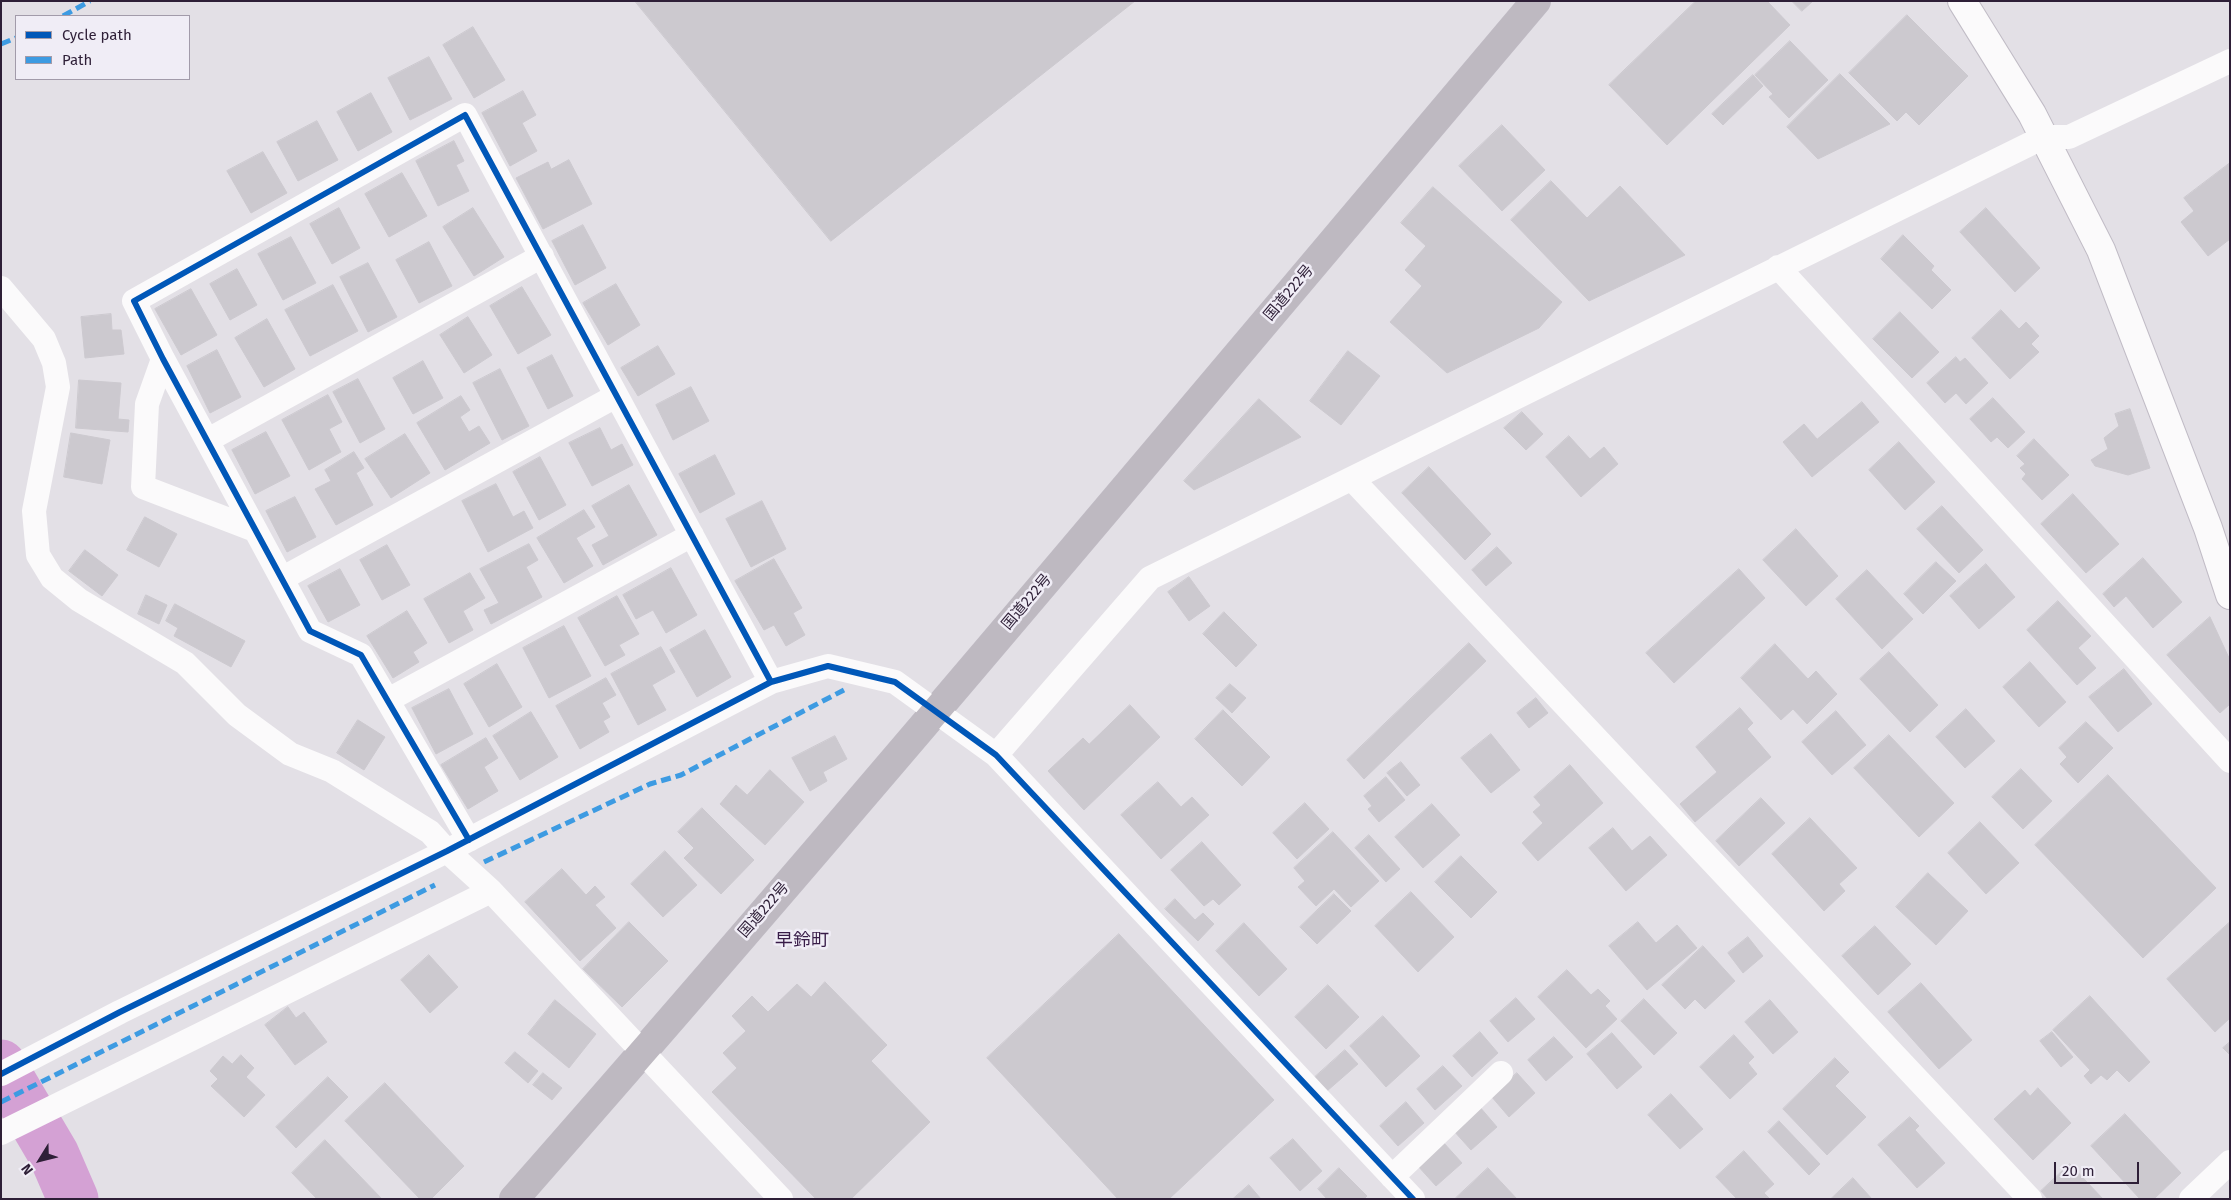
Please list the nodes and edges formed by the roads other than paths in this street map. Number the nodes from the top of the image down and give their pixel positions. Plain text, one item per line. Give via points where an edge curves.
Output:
1 (1536, 1) edge
2 (1962, 1) edge
3 (2230, 61) edge
4 (2044, 137) junction
5 (542, 256) junction
6 (1778, 267) junction
7 (1, 288) edge
8 (163, 359) junction
9 (616, 396) junction
10 (208, 440) junction
11 (1352, 479) junction
12 (256, 530) junction
13 (692, 535) junction
14 (282, 578) junction
15 (2230, 595) edge
16 (771, 682) junction
17 (388, 700) junction
18 (936, 711) junction
19 (996, 755) junction
20 (2230, 761) edge
21 (470, 840) junction
22 (447, 852) junction
23 (491, 891) junction
24 (643, 1052) junction
25 (1501, 1073) dead end
26 (1, 1074) edge
27 (1, 1133) edge
28 (2230, 1162) edge
29 (1401, 1191) edge
30 (514, 1199) edge
31 (781, 1199) edge
32 (2030, 1199) edge
33 (2191, 1199) edge

1 - 18 highway, 国道222号
2 - 4 street
3 - 4 street via 2069,137
4 - 6 street
4 - 15 street via 2101,250 2208,528
5 - 8 street via 466,115 134,301
5 - 9 street
5 - 10 street
6 - 11 street
6 - 20 street
7 - 22 street via 44,338 54,364 58,387 34,511 38,555 52,578 79,600 185,663 237,715 290,754 332,771 357,786 430,832
8 - 10 street
8 - 12 street via 147,404 143,487
9 - 13 street
9 - 14 street
10 - 12 street
11 - 19 street via 1150,578
11 - 32 street
12 - 14 street
13 - 16 street
13 - 17 street
14 - 17 street via 310,631 361,655
16 - 18 street via 828,666 895,682
16 - 21 street
17 - 21 street
18 - 19 street
18 - 24 highway, 国道222号
19 - 29 street
21 - 22 street
22 - 23 street
22 - 26 street
23 - 24 street
23 - 27 street
24 - 30 highway, 国道222号
24 - 31 street
25 - 29 street
28 - 33 street

